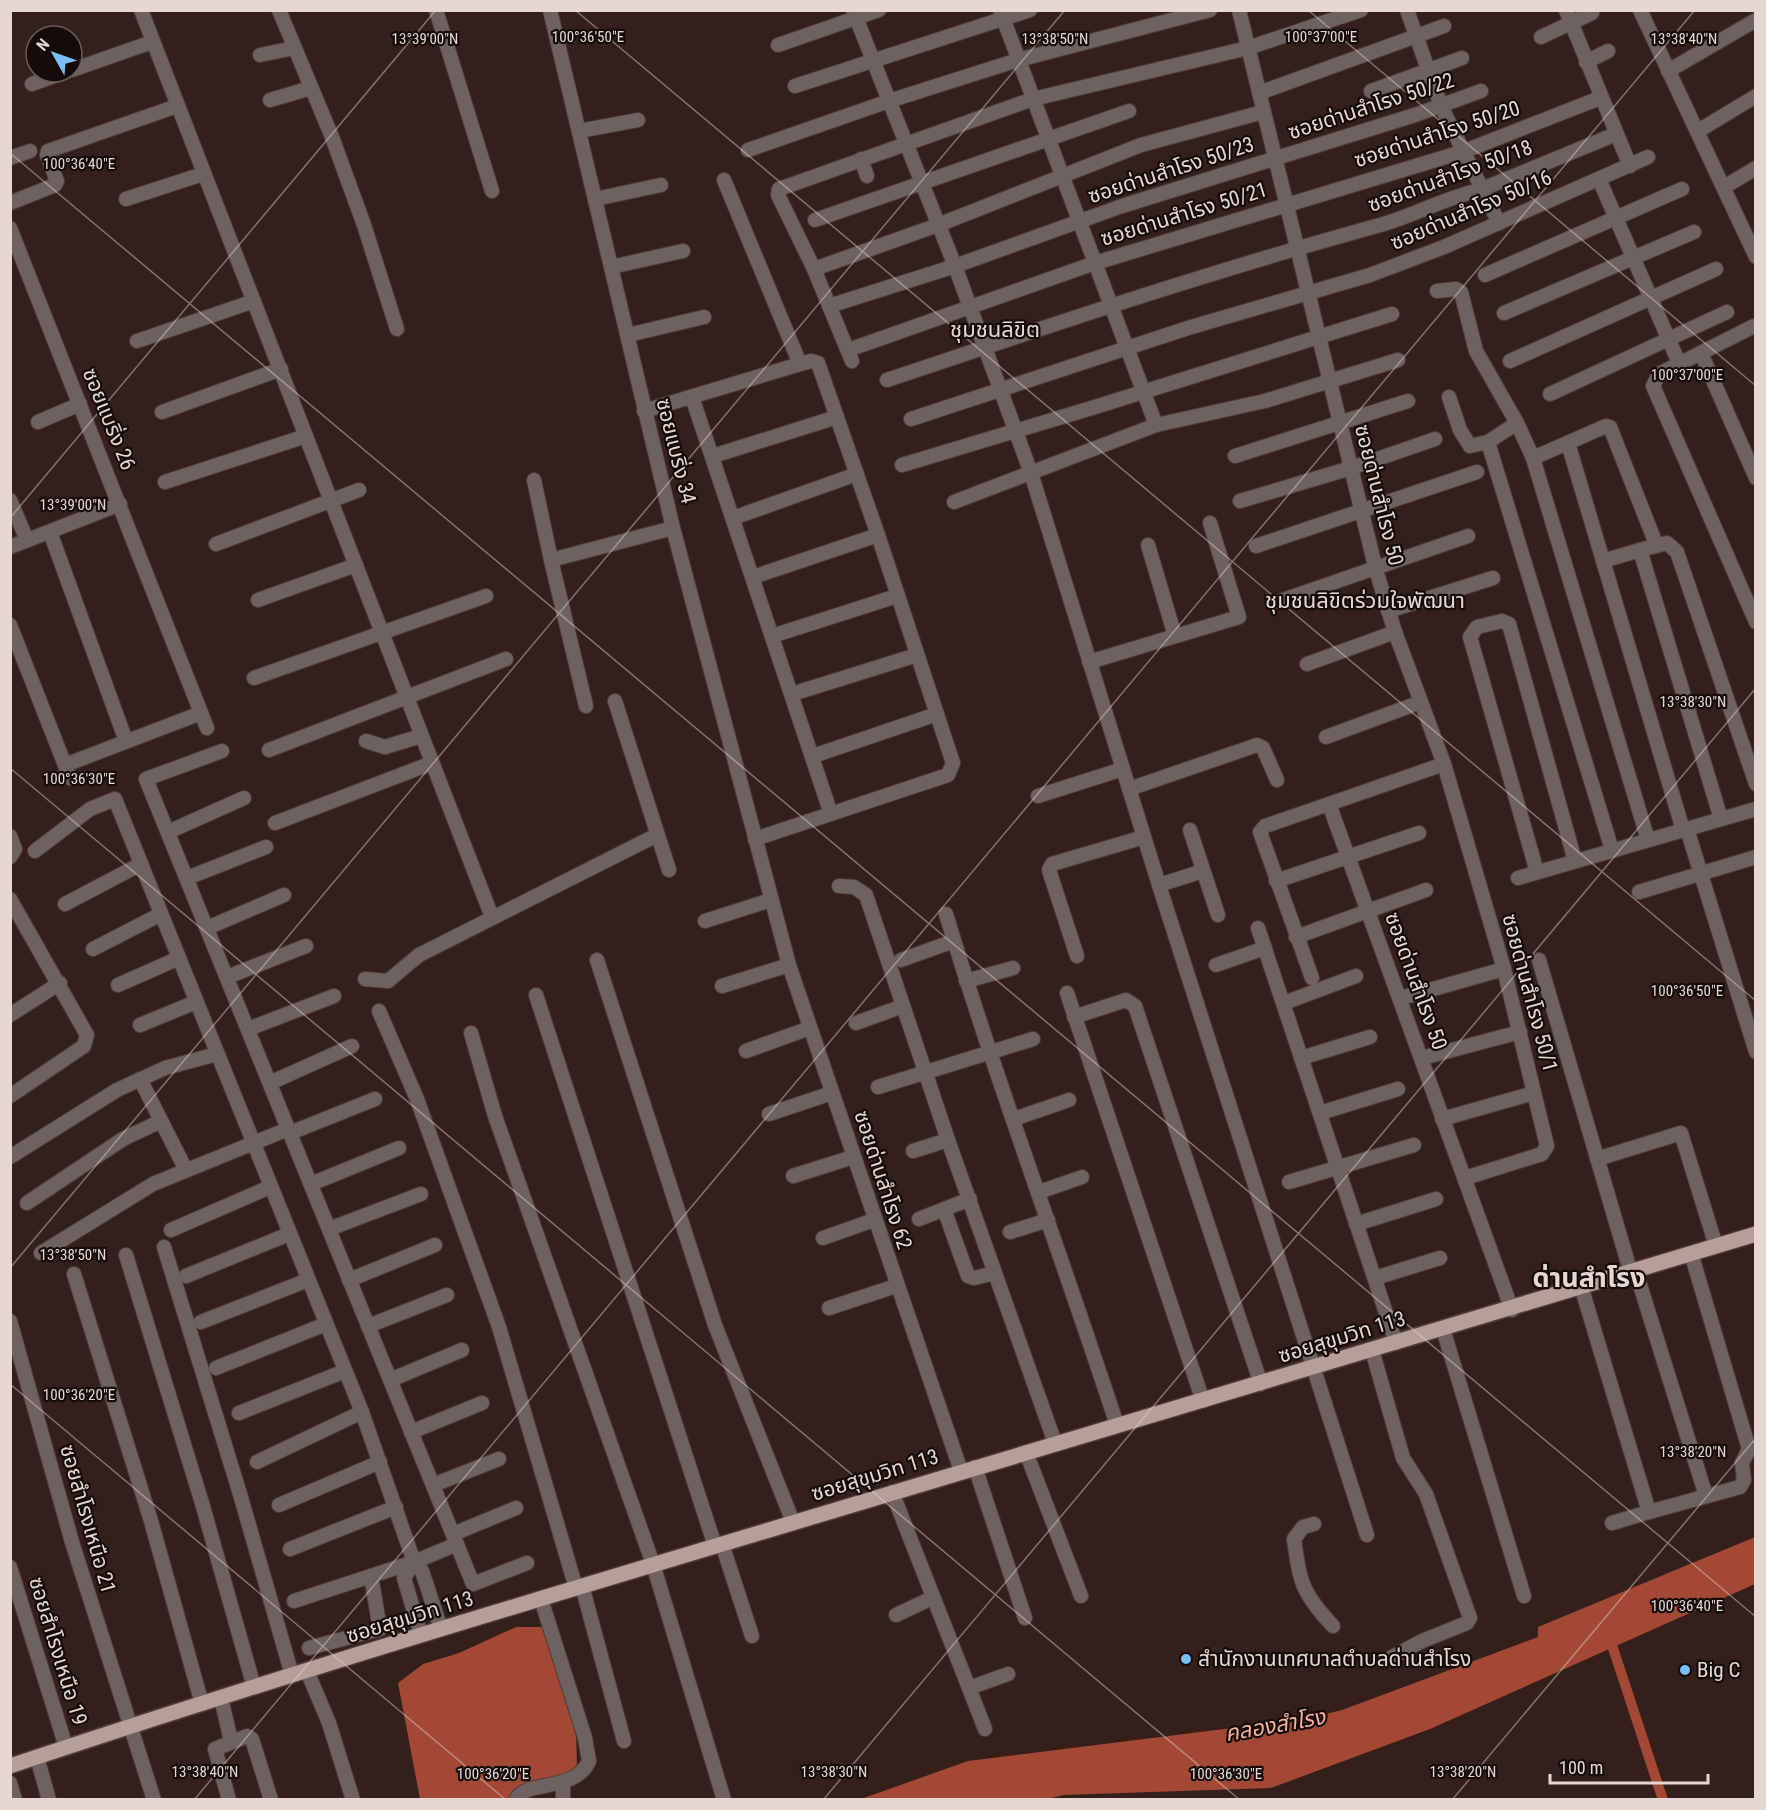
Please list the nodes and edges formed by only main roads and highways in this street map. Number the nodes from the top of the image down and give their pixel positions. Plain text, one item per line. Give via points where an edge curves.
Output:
1 (1755, 1234) edge
2 (10, 1766) edge

1 - 2 main road, ซอยสุขุมวิท 113 via 1512,1310 653,1564

